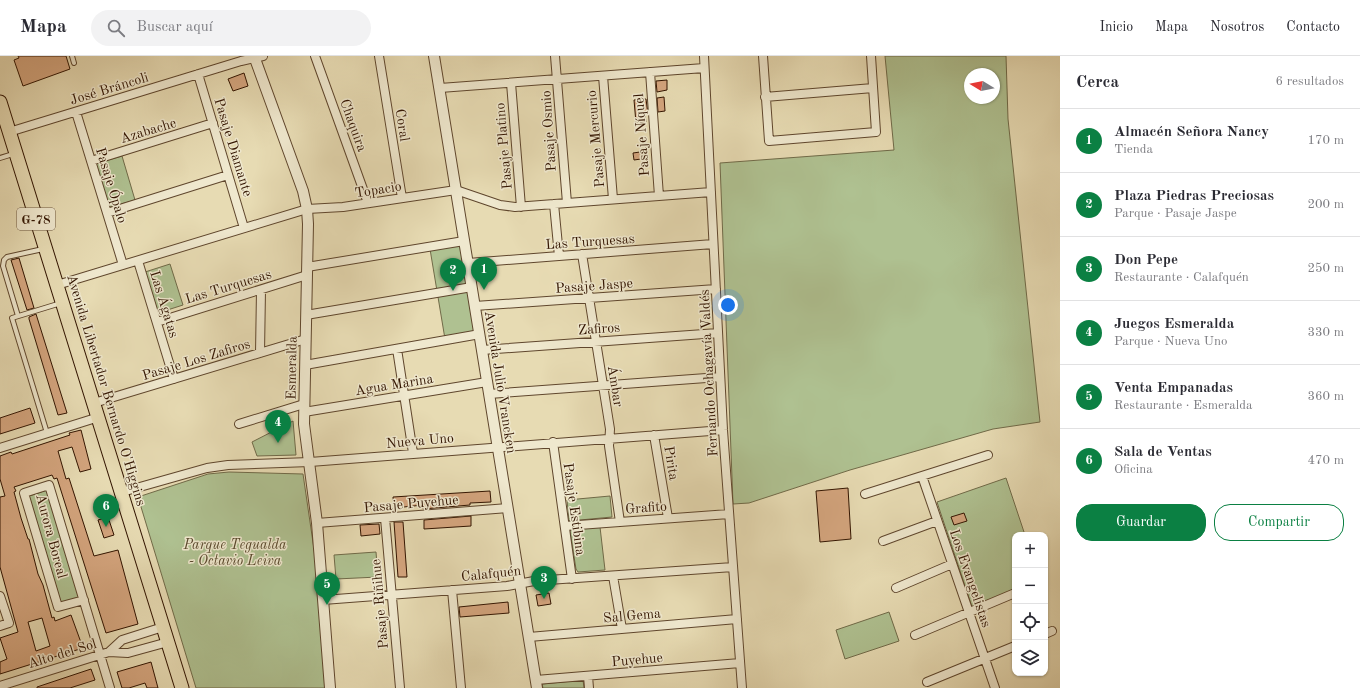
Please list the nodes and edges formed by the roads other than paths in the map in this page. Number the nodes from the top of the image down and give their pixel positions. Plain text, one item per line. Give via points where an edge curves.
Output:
1 (72, 56) edge
2 (257, 56) edge
3 (315, 56) edge
4 (379, 56) edge
5 (434, 56) edge
6 (556, 56) edge
7 (704, 56) edge
8 (763, 56) edge
9 (871, 56) edge
10 (74, 63) dead end
11 (704, 68) junction
12 (650, 72) junction
13 (198, 74) junction
14 (603, 76) junction
15 (557, 80) junction
16 (511, 83) junction
17 (440, 88) junction
18 (873, 88) junction
19 (765, 97) junction
20 (0, 102) edge
21 (76, 112) junction
22 (213, 123) junction
23 (9, 132) junction
24 (15, 153) junction
25 (0, 158) edge
26 (91, 161) junction
27 (228, 174) junction
28 (456, 190) junction
29 (711, 192) junction
30 (659, 196) junction
31 (402, 198) junction
32 (613, 200) junction
33 (567, 203) junction
34 (368, 204) junction
35 (554, 204) junction
36 (521, 207) junction
37 (307, 209) junction
38 (107, 213) junction
39 (244, 228) junction
40 (464, 241) junction
41 (714, 244) junction
42 (46, 248) junction
43 (582, 254) junction
44 (559, 256) junction
45 (138, 260) junction
46 (468, 263) junction
47 (122, 265) junction
48 (307, 271) junction
49 (57, 285) junction
50 (472, 287) junction
51 (716, 289) junction
52 (261, 290) junction
53 (589, 298) junction
54 (62, 302) junction
55 (475, 306) junction
56 (306, 315) junction
57 (18, 316) junction
58 (157, 322) junction
59 (718, 333) junction
60 (480, 334) junction
61 (306, 339) junction
62 (596, 341) junction
63 (397, 349) junction
64 (482, 350) junction
65 (260, 353) junction
66 (305, 365) junction
67 (720, 376) junction
68 (174, 379) junction
69 (487, 382) junction
70 (603, 385) junction
71 (489, 394) junction
72 (404, 396) junction
73 (94, 403) junction
74 (304, 408) junction
75 (99, 417) junction
76 (239, 424) dead end
77 (723, 430) junction
78 (47, 433) junction
79 (654, 435) junction
80 (609, 438) junction
81 (552, 442) junction
82 (498, 446) junction
83 (0, 448) edge
84 (413, 453) junction
85 (988, 454) dead end
86 (310, 462) junction
87 (922, 476) junction
88 (122, 492) junction
89 (865, 494) dead end
90 (508, 508) junction
91 (729, 514) junction
92 (385, 518) junction
93 (668, 518) junction
94 (937, 521) junction
95 (620, 522) junction
96 (317, 524) junction
97 (565, 526) junction
98 (883, 541) dead end
99 (952, 564) junction
100 (733, 567) junction
101 (613, 576) junction
102 (572, 579) junction
103 (520, 584) junction
104 (896, 588) dead end
105 (452, 590) junction
106 (392, 594) junction
107 (1012, 594) edge
108 (0, 596) edge
109 (84, 600) junction
110 (323, 600) junction
111 (969, 612) junction
112 (737, 619) junction
113 (0, 626) edge
114 (163, 627) junction
115 (622, 629) junction
116 (915, 635) dead end
117 (529, 637) junction
118 (168, 642) junction
119 (1012, 647) edge
120 (109, 652) junction
121 (100, 655) junction
122 (985, 658) junction
123 (740, 663) junction
124 (588, 676) junction
125 (927, 682) dead end
126 (536, 684) edge
127 (0, 686) edge
128 (110, 688) edge
129 (182, 688) edge
130 (330, 688) edge
131 (400, 688) edge
132 (461, 688) edge
133 (589, 688) edge
134 (742, 688) edge
135 (995, 688) edge

1 - 10 lane
2 - 13 street, José Bráncoli
2 - 37 street, Esmeralda
3 - 34 street, Chaquira
4 - 31 street, Coral
5 - 17 street, Avenida Julio Vrancken
6 - 15 street, Pasaje Osmio
7 - 11 street, Fernando Ochagavía Valdés
8 - 19 street
9 - 18 street
11 - 12 street
11 - 29 street, Fernando Ochagavía Valdés
12 - 14 street
12 - 30 street, Pasaje Níquel
13 - 21 street, José Bráncoli
13 - 22 street, Pasaje Diamante
14 - 15 street
14 - 32 street, Pasaje Mercurio
15 - 16 street
15 - 33 street, Pasaje Osmio
16 - 17 street
16 - 36 street, Pasaje Platino
17 - 28 street, Avenida Julio Vrancken
18 - 19 street
18 - 19 street via 876,132 769,141
20 - 23 main road, Avenida Libertador Bernardo O'Higgins / G-78
21 - 23 street, José Bráncoli
21 - 26 street, Pasaje Ópalo
22 - 26 street, Azabache
22 - 27 street, Pasaje Diamante
23 - 24 main road, Avenida Libertador Bernardo O'Higgins / G-78
24 - 25 lane
24 - 42 main road, Avenida Libertador Bernardo O'Higgins / G-78
26 - 38 street, Pasaje Ópalo
27 - 38 street
27 - 39 street, Pasaje Diamante
28 - 31 street, Topacio
28 - 36 street, Topacio via 500,205
28 - 40 street, Avenida Julio Vrancken
29 - 30 street, Topacio
29 - 41 street, Fernando Ochagavía Valdés
30 - 32 street, Topacio
31 - 34 street, Topacio
32 - 33 street, Topacio
33 - 35 street, Topacio
34 - 37 street, Topacio
35 - 36 street, Topacio
35 - 44 street
37 - 39 street, Topacio
37 - 48 street, Esmeralda
38 - 47 street, Pasaje Ópalo
39 - 45 street, Topacio
40 - 46 street, Avenida Julio Vrancken
40 - 48 street, Las Turquesas
41 - 43 street, Las Turquesas
41 - 51 street, Fernando Ochagavía Valdés
42 - 49 main road, Avenida Libertador Bernardo O'Higgins / G-78
42 - 57 lane via 7,257 3,261
43 - 44 street, Las Turquesas
43 - 53 street, Ámbar
44 - 46 street, Las Turquesas
45 - 47 street, Topacio
45 - 58 street, Las Ágatas
46 - 50 street, Avenida Julio Vrancken
47 - 49 street, Topacio
48 - 52 street, Las Turquesas
48 - 56 street, Esmeralda
49 - 54 main road, Avenida Libertador Bernardo O'Higgins / G-78
50 - 55 street, Avenida Julio Vrancken
50 - 56 street
51 - 53 street, Pasaje Jaspe
51 - 59 street, Fernando Ochagavía Valdés
52 - 58 street, Las Turquesas
52 - 65 street
53 - 55 street, Pasaje Jaspe
53 - 62 street, Ámbar
54 - 57 lane
54 - 73 main road, Avenida Libertador Bernardo O'Higgins / G-78
55 - 60 street, Avenida Julio Vrancken
56 - 61 street, Esmeralda
57 - 78 lane via 12,318
58 - 68 street, Las Ágatas
59 - 62 street, Zafiros
59 - 67 street, Fernando Ochagavía Valdés
60 - 63 street
60 - 64 street, Avenida Julio Vrancken
61 - 65 street, Pasaje Los Zafiros
61 - 66 street, Esmeralda
62 - 64 street, Zafiros
62 - 70 street, Ámbar
63 - 66 street
63 - 72 street
64 - 69 street, Avenida Julio Vrancken
65 - 68 street, Pasaje Los Zafiros
66 - 74 street, Esmeralda
67 - 70 street
67 - 77 street, Fernando Ochagavía Valdés
68 - 73 street, Pasaje Los Zafiros
69 - 71 street, Avenida Julio Vrancken
69 - 72 street, Agua Marina
70 - 71 street
70 - 80 street, Ámbar via 610,429
71 - 82 street, Avenida Julio Vrancken
72 - 74 street, Agua Marina
72 - 84 street
73 - 75 main road, Avenida Libertador Bernardo O'Higgins / G-78
74 - 76 street, Agua Marina
74 - 86 street, Esmeralda
75 - 78 street
75 - 88 main road, Avenida Libertador Bernardo O'Higgins / G-78
77 - 79 street, Nueva Uno
77 - 91 street, Fernando Ochagavía Valdés
78 - 83 street
79 - 80 street, Nueva Uno
79 - 93 street, Pirita
80 - 81 street, Nueva Uno
80 - 95 street, Ámbar
81 - 82 street, Nueva Uno
81 - 97 street, Pasaje Estibina
82 - 84 street, Nueva Uno
82 - 90 street, Avenida Julio Vrancken
84 - 86 street, Nueva Uno
85 - 87 street
86 - 88 street, Nueva Uno via 214,466
86 - 96 street, Esmeralda
87 - 89 street
87 - 94 street, Los Evangelistas
88 - 114 main road, Avenida Libertador Bernardo O'Higgins / G-78
90 - 92 street, Pasaje Puyehue
90 - 103 street, Avenida Julio Vrancken
91 - 93 street, Grafito
91 - 100 street, Fernando Ochagavía Valdés
92 - 96 street, Pasaje Puyehue
92 - 106 street, Pasaje Riñihue
93 - 95 street, Grafito
94 - 98 street
94 - 99 street, Los Evangelistas
95 - 97 street, Grafito
96 - 110 street, Esmeralda
97 - 102 street, Pasaje Estibina
99 - 104 street
99 - 111 street, Los Evangelistas
100 - 101 street, Calafquén
100 - 112 street, Fernando Ochagavía Valdés
101 - 102 street, Calafquén
101 - 115 street
102 - 103 street, Calafquén
103 - 105 street, Calafquén
103 - 117 street, Avenida Julio Vrancken
105 - 106 street, Calafquén
105 - 132 street
106 - 110 street, Calafquén
106 - 131 street, Pasaje Riñihue
107 - 111 street
108 - 113 street via 9,623
109 - 109 street, Aurora Boreal via 58,607 24,493 49,485
109 - 121 street, Aurora Boreal
110 - 130 street, Esmeralda
111 - 116 street
111 - 122 street, Los Evangelistas
112 - 115 street, Sal Gema
112 - 123 street, Fernando Ochagavía Valdés
114 - 118 main road, Avenida Libertador Bernardo O'Higgins / G-78
114 - 120 street, Alto del Sol via 122,640
115 - 117 street, Sal Gema
117 - 126 street, Avenida Julio Vrancken
118 - 120 street, Alto del Sol via 128,653
118 - 129 main road, Avenida Libertador Bernardo O'Higgins / G-78
119 - 122 street
120 - 121 street, Alto del Sol
121 - 127 street, Alto del Sol
121 - 128 street, Aurora Boreal
122 - 125 street
122 - 135 street, Los Evangelistas
123 - 124 street, Puyehue
123 - 134 street, Fernando Ochagavía Valdés
124 - 126 street, Puyehue
124 - 133 street

